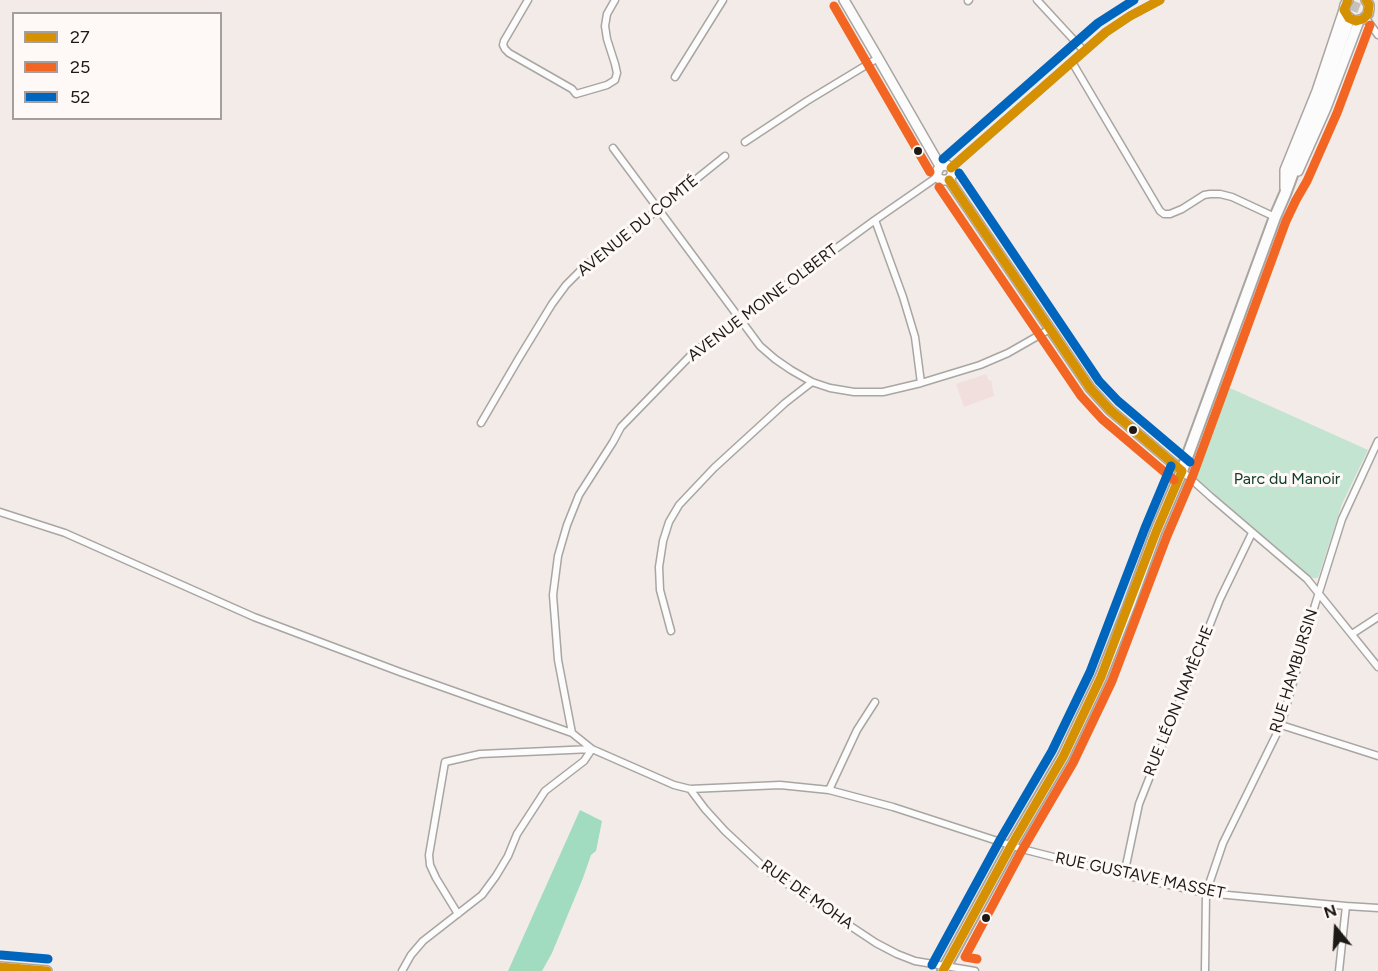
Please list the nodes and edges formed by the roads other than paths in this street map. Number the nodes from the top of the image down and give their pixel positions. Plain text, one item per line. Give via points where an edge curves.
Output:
1 (528, 0) edge
2 (615, 0) edge
3 (723, 0) edge
4 (844, 0) edge
5 (1037, 0) edge
6 (1160, 0) edge
7 (1348, 0) edge
8 (1371, 4) edge
9 (1344, 10) junction
10 (1362, 19) junction
11 (1347, 26) tunnel mouth
12 (1378, 35) edge
13 (1084, 51) junction
14 (878, 58) junction
15 (1072, 62) junction
16 (675, 77) dead end
17 (745, 142) dead end
18 (613, 148) dead end
19 (725, 156) dead end
20 (940, 166) junction
21 (951, 168) junction
22 (937, 177) junction
23 (949, 180) junction
24 (1285, 194) junction
25 (659, 209) junction
26 (1275, 217) junction
27 (874, 220) junction
28 (740, 318) junction
29 (1050, 329) junction
30 (812, 382) junction
31 (921, 383) junction
32 (481, 423) dead end
33 (1378, 441) edge
34 (1182, 471) junction
35 (0, 513) edge
36 (1252, 533) junction
37 (1318, 592) junction
38 (1378, 617) edge
39 (671, 631) dead end
40 (1352, 634) junction
41 (1378, 667) edge
42 (875, 702) dead end
43 (1281, 725) junction
44 (572, 733) junction
45 (592, 749) junction
46 (1378, 756) edge
47 (690, 789) junction
48 (829, 790) junction
49 (1011, 846) junction
50 (1124, 875) junction
51 (1206, 893) junction
52 (1346, 906) junction
53 (1378, 908) edge
54 (458, 914) junction
55 (0, 967) edge
56 (944, 968) edge
57 (47, 971) edge
58 (402, 971) edge
59 (975, 971) edge
60 (1205, 971) edge
61 (1339, 971) edge

1 - 2 street via 503,45 509,53 576,94 615,80 617,73 605,26
3 - 16 street
4 - 14 street
5 - 13 street
6 - 13 street via 1118,24
7 - 9 street
8 - 10 street
9 - 10 street via 1348,18
9 - 24 street via 1286,170
10 - 12 street
10 - 24 street
11 - 24 main road
13 - 15 street
14 - 17 street
14 - 20 street
15 - 21 street
15 - 26 street via 1160,211 1170,214 1204,195 1220,194
18 - 25 street
19 - 25 street, AVENUE DU COMTÉ
20 - 21 street
20 - 22 street
21 - 23 street
22 - 23 street
22 - 27 street, AVENUE MOINE OLBERT
23 - 29 street
24 - 26 main road
25 - 28 street
25 - 32 street, AVENUE DU COMTÉ via 566,285
26 - 34 main road
27 - 28 street, AVENUE MOINE OLBERT
27 - 31 street via 915,337
28 - 30 street via 760,346
28 - 44 street, AVENUE MOINE OLBERT via 693,353 621,427 579,495 558,556 553,595 558,660
29 - 31 street via 1002,356
29 - 34 street via 1104,404
30 - 31 street via 854,392 883,392
30 - 39 street via 714,468 679,505 669,522 659,567 660,590
33 - 37 street, RUE HAMBURSIN via 1342,519
34 - 36 street
34 - 49 main road via 1101,677 1063,757
35 - 44 street via 65,533 255,617
36 - 37 street
36 - 50 street, RUE LÉON NAMÈCHE via 1220,599 1139,804
37 - 40 street
37 - 43 street, RUE HAMBURSIN
38 - 40 street
40 - 41 street
42 - 48 street
43 - 46 street
43 - 51 street, RUE HAMBURSIN via 1224,843
44 - 45 street
45 - 47 street
45 - 54 street via 584,761 545,791 496,876 482,895
45 - 54 street via 480,754 445,762 429,855 436,878
47 - 48 street, RUE GUSTAVE MASSET via 780,785
47 - 56 street, RUE DE MOHA via 725,831 770,872 876,943 915,962
48 - 49 street, RUE GUSTAVE MASSET
49 - 50 street, RUE GUSTAVE MASSET
49 - 56 main road
50 - 51 street, RUE GUSTAVE MASSET
51 - 52 street, RUE GUSTAVE MASSET
51 - 60 street, RUE HAMBURSIN
52 - 53 street, RUE GUSTAVE MASSET
52 - 61 street
54 - 58 street via 423,941
55 - 57 street
56 - 59 street, RUE DE MOHA

